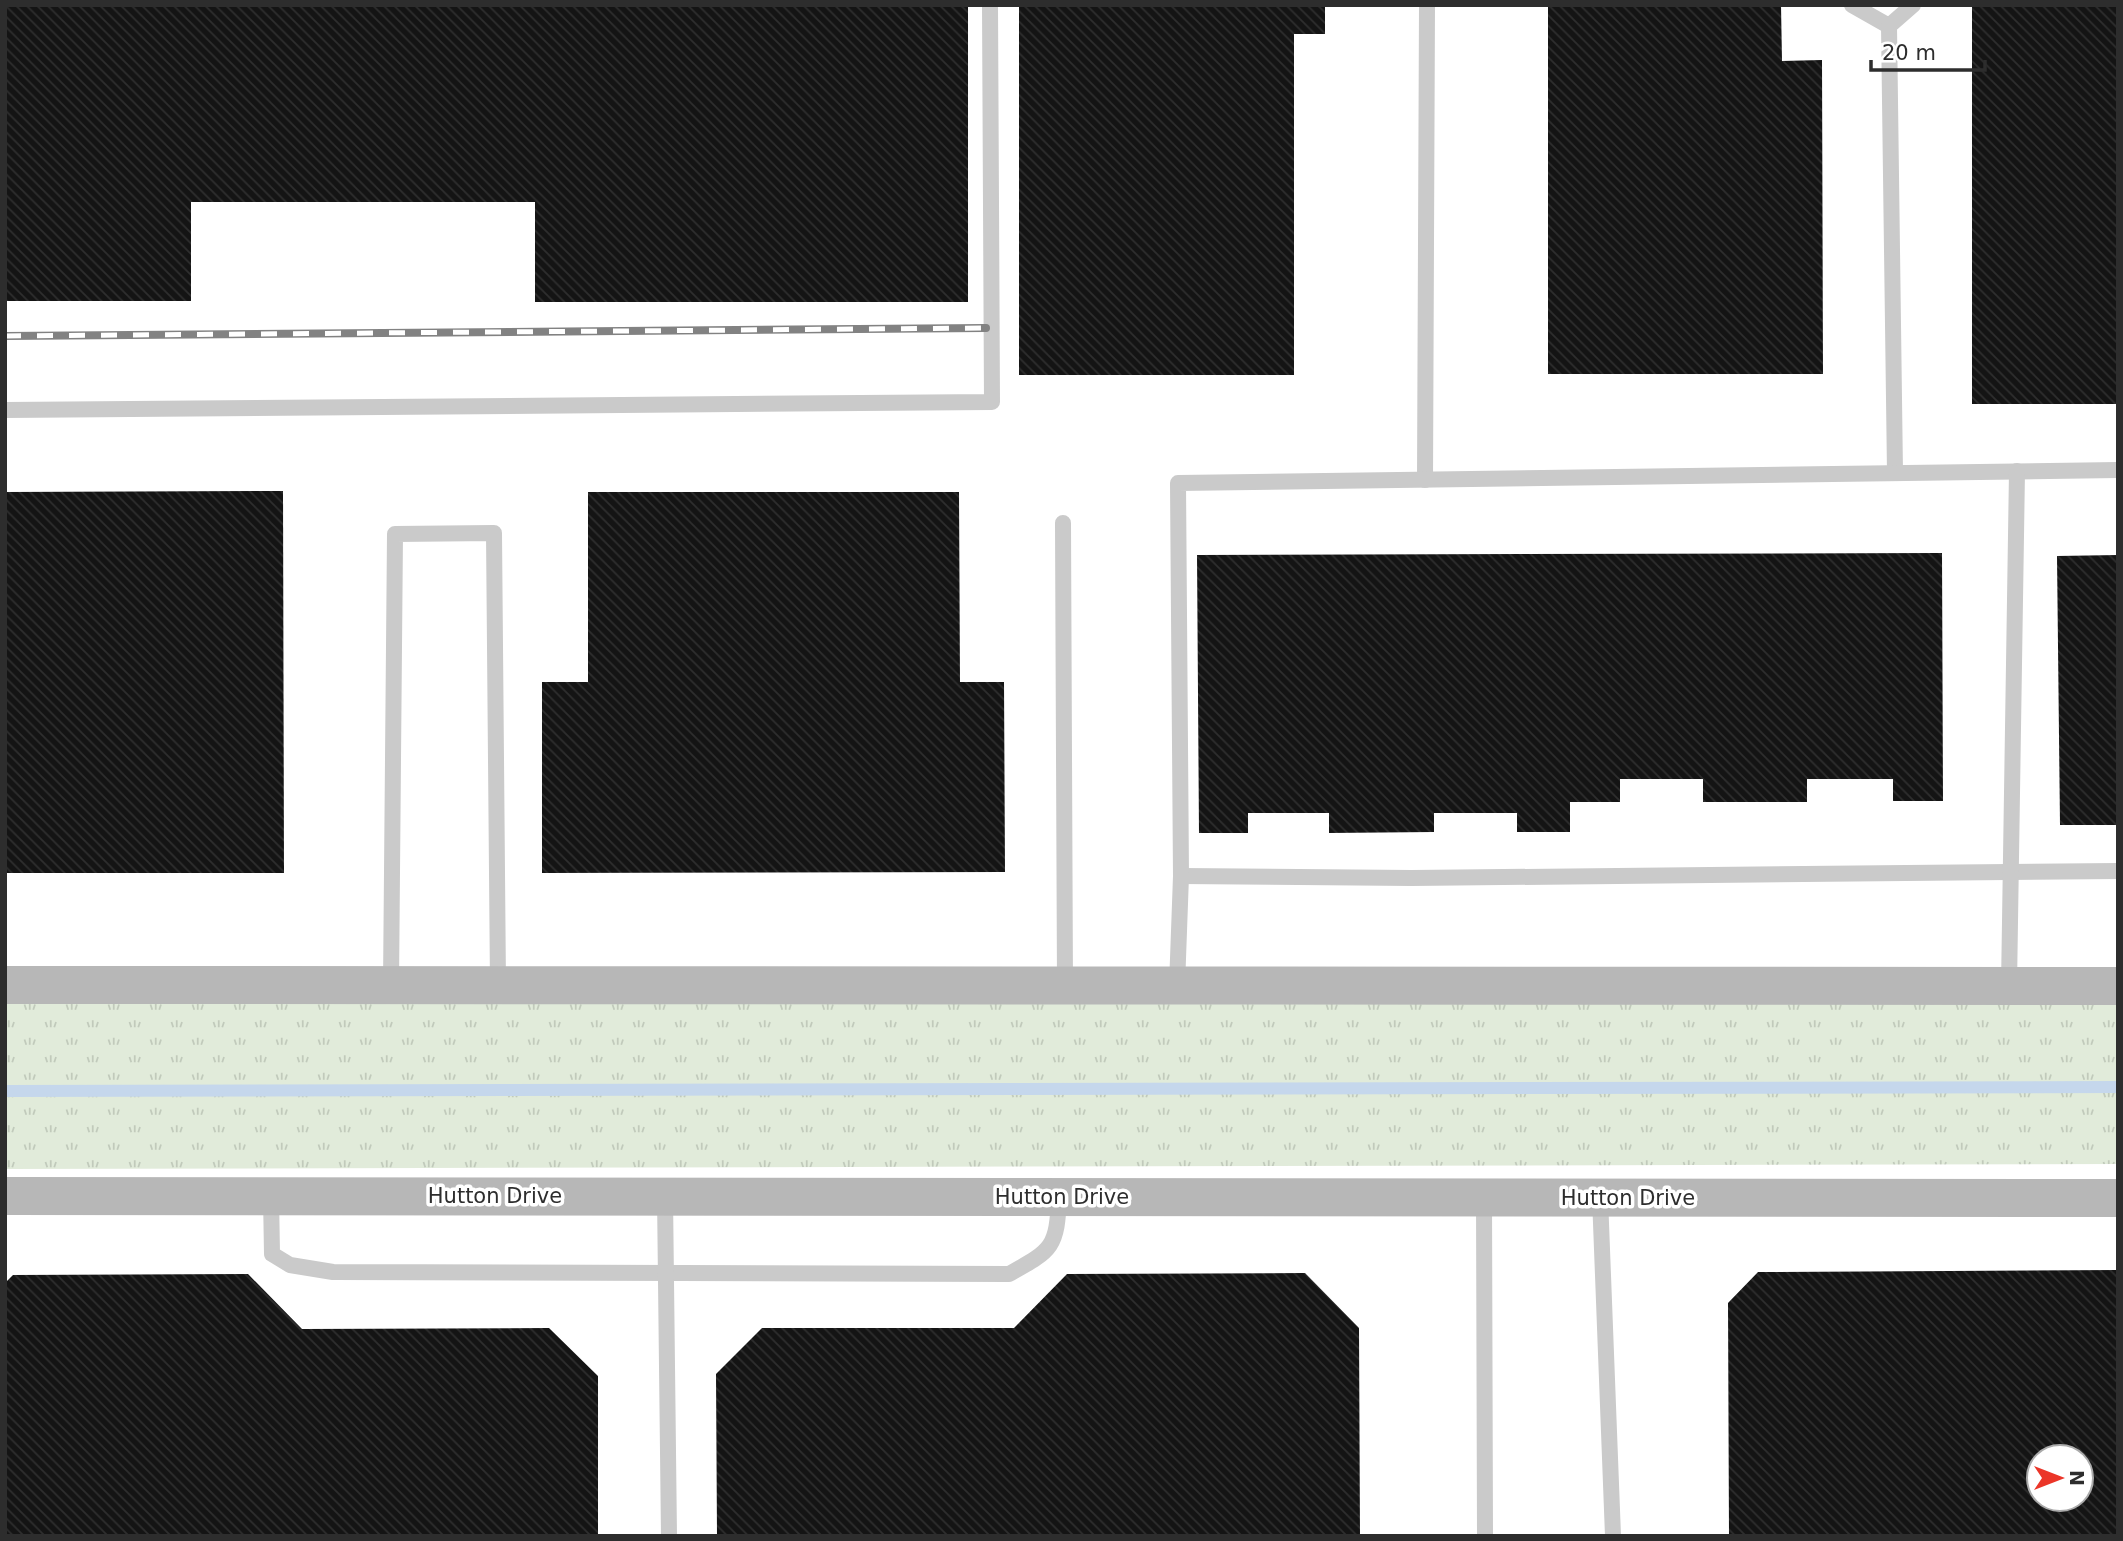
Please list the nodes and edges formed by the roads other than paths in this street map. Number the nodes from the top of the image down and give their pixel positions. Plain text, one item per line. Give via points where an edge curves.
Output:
1 (990, 5) edge
2 (1427, 5) edge
3 (1852, 5) edge
4 (1913, 5) edge
5 (1889, 26) junction
6 (5, 410) edge
7 (2118, 470) edge
8 (2017, 471) junction
9 (1895, 473) junction
10 (1425, 480) junction
11 (1063, 523) dead end
12 (2011, 870) junction
13 (2118, 871) edge
14 (1181, 876) junction
15 (5, 985) edge
16 (391, 985) junction
17 (498, 985) junction
18 (1065, 986) junction
19 (1177, 986) junction
20 (2009, 986) junction
21 (2118, 986) edge
22 (5, 1196) edge
23 (271, 1196) junction
24 (665, 1196) junction
25 (1059, 1197) junction
26 (1484, 1198) junction
27 (1600, 1198) junction
28 (2118, 1198) edge
29 (665, 1273) junction
30 (669, 1536) edge
31 (1485, 1536) edge
32 (1614, 1536) edge

1 - 6 lane via 992,402
2 - 10 lane
3 - 5 lane
4 - 5 lane
5 - 9 lane
7 - 8 lane
8 - 9 lane
8 - 12 lane
9 - 10 lane
10 - 14 lane via 1178,483
11 - 18 lane
12 - 13 lane
12 - 14 lane via 1625,877
12 - 20 lane
14 - 19 lane
15 - 16 street
16 - 17 street
16 - 17 lane via 395,534 481,533 494,533
17 - 18 street
18 - 19 street
19 - 20 street
20 - 21 street
22 - 23 street, Hutton Drive
23 - 24 street, Hutton Drive
23 - 29 lane via 272,1254 290,1265 333,1272
24 - 25 street, Hutton Drive
24 - 29 lane
25 - 26 street, Hutton Drive
25 - 29 lane via 1058,1228 1047,1252 1009,1273
26 - 27 street, Hutton Drive
26 - 31 lane
27 - 28 street, Hutton Drive
27 - 32 lane
29 - 30 lane

